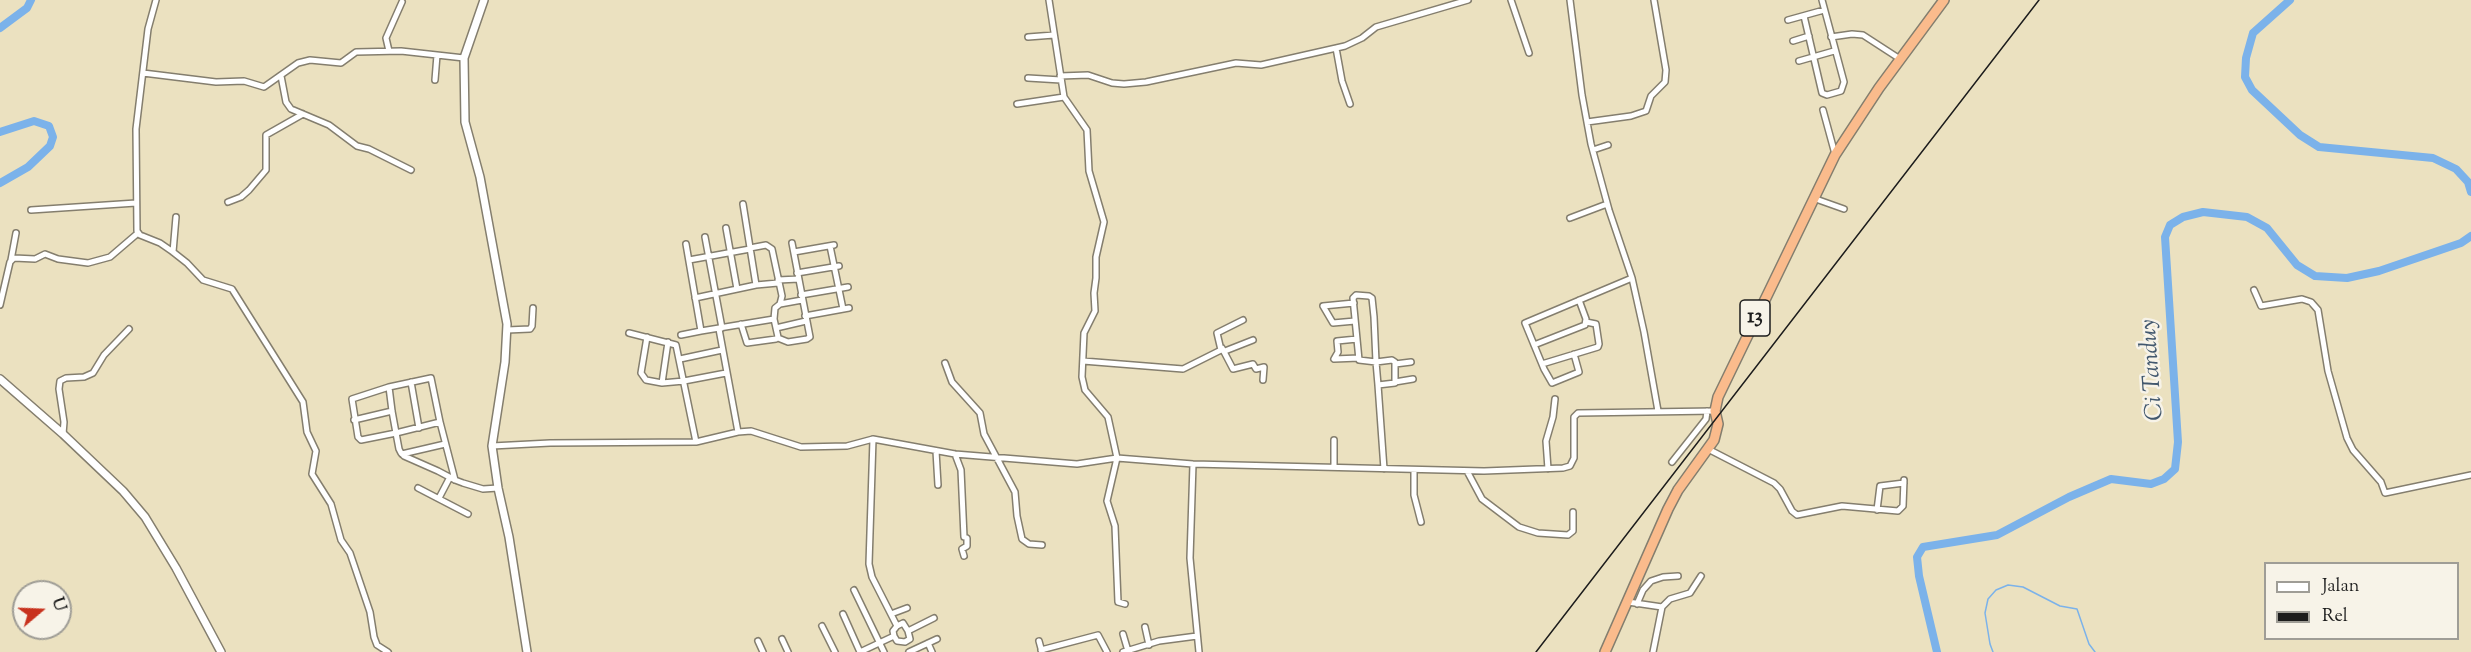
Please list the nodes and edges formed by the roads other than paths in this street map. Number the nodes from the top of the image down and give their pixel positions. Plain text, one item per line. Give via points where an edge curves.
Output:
1 (156, 0) edge
2 (484, 0) edge
3 (1049, 0) edge
4 (1468, 0) edge
5 (1511, 0) edge
6 (1570, 0) edge
7 (1654, 0) edge
8 (1822, 0) edge
9 (1944, 0) edge
10 (402, 2) dead end
11 (1824, 10) junction
12 (1804, 16) junction
13 (1788, 20) dead end
14 (1054, 36) junction
15 (1809, 36) junction
16 (1028, 37) dead end
17 (1831, 37) junction
18 (1793, 41) dead end
19 (1336, 48) junction
20 (389, 51) junction
21 (1834, 51) junction
22 (1529, 53) dead end
23 (437, 55) junction
24 (464, 58) junction
25 (1814, 58) junction
26 (1900, 59) junction
27 (1799, 61) dead end
28 (143, 73) junction
29 (281, 76) junction
30 (1028, 78) dead end
31 (1061, 78) junction
32 (435, 80) dead end
33 (1064, 97) junction
34 (1017, 104) dead end
35 (1350, 104) dead end
36 (1822, 110) dead end
37 (303, 114) junction
38 (1587, 122) junction
39 (1608, 144) dead end
40 (1593, 150) junction
41 (1835, 154) junction
42 (411, 170) dead end
43 (1813, 198) junction
44 (228, 202) dead end
45 (136, 203) junction
46 (743, 204) dead end
47 (1607, 204) junction
48 (1844, 209) dead end
49 (31, 210) dead end
50 (176, 217) dead end
51 (1570, 218) dead end
52 (726, 228) dead end
53 (16, 233) dead end
54 (138, 233) junction
55 (705, 237) dead end
56 (792, 243) dead end
57 (686, 244) dead end
58 (750, 249) junction
59 (173, 252) junction
60 (794, 252) junction
61 (730, 253) junction
62 (709, 257) junction
63 (11, 260) junction
64 (689, 260) junction
65 (837, 267) junction
66 (798, 276) junction
67 (1632, 278) junction
68 (778, 281) junction
69 (756, 285) junction
70 (848, 287) dead end
71 (838, 288) junction
72 (736, 289) junction
73 (2253, 290) dead end
74 (715, 293) junction
75 (695, 298) junction
76 (802, 298) junction
77 (1579, 300) junction
78 (1354, 303) junction
79 (780, 304) junction
80 (0, 305) edge
81 (533, 308) dead end
82 (774, 319) junction
83 (806, 319) junction
84 (1243, 320) dead end
85 (1355, 321) junction
86 (1586, 322) junction
87 (741, 324) junction
88 (720, 328) junction
89 (776, 328) junction
90 (129, 329) dead end
91 (507, 330) junction
92 (701, 331) junction
93 (629, 333) dead end
94 (681, 335) dead end
95 (647, 337) junction
96 (778, 338) junction
97 (1357, 339) junction
98 (1253, 340) dead end
99 (668, 342) junction
100 (1534, 345) junction
101 (1223, 349) junction
102 (722, 350) junction
103 (1574, 354) junction
104 (1359, 358) junction
105 (680, 359) junction
106 (1083, 361) junction
107 (1376, 362) junction
108 (1411, 362) dead end
109 (945, 363) dead end
110 (1395, 364) junction
111 (1542, 364) junction
112 (726, 373) junction
113 (0, 379) edge
114 (1413, 379) dead end
115 (1263, 380) dead end
116 (684, 381) junction
117 (411, 382) junction
118 (662, 382) junction
119 (1395, 382) junction
120 (1378, 385) junction
121 (389, 387) junction
122 (1555, 399) dead end
123 (392, 411) junction
124 (1658, 411) junction
125 (1711, 411) junction
126 (354, 420) junction
127 (440, 422) junction
128 (419, 428) junction
129 (738, 432) junction
130 (396, 433) junction
131 (63, 434) junction
132 (873, 439) junction
133 (1334, 440) dead end
134 (696, 442) junction
135 (445, 444) junction
136 (492, 446) junction
137 (1708, 449) junction
138 (417, 451) junction
139 (936, 452) junction
140 (402, 454) junction
141 (955, 454) junction
142 (998, 457) junction
143 (1117, 458) junction
144 (415, 461) junction
145 (1672, 462) dead end
146 (1193, 464) junction
147 (1334, 467) junction
148 (1384, 469) junction
149 (1548, 469) junction
150 (1414, 470) junction
151 (1467, 471) junction
152 (2471, 475) edge
153 (452, 478) junction
154 (938, 485) dead end
155 (418, 488) dead end
156 (498, 488) junction
157 (439, 498) junction
158 (1876, 510) junction
159 (1574, 512) dead end
160 (468, 514) dead end
161 (1421, 522) dead end
162 (1042, 545) dead end
163 (964, 556) dead end
164 (1678, 576) dead end
165 (1701, 576) dead end
166 (854, 590) dead end
167 (1632, 603) junction
168 (1122, 604) dead end
169 (1662, 607) junction
170 (907, 608) dead end
171 (843, 614) dead end
172 (891, 614) junction
173 (934, 618) dead end
174 (822, 626) dead end
175 (897, 626) junction
176 (1145, 627) dead end
177 (908, 631) junction
178 (1123, 634) dead end
179 (894, 636) junction
180 (1197, 636) junction
181 (782, 639) dead end
182 (937, 639) dead end
183 (758, 641) dead end
184 (1039, 641) dead end
185 (905, 642) junction
186 (879, 643) junction
187 (928, 644) junction
188 (1149, 645) junction
189 (762, 650) edge
190 (1041, 651) edge
191 (1125, 651) edge
192 (221, 652) edge
193 (388, 652) edge
194 (527, 652) edge
195 (754, 652) edge
196 (788, 652) edge
197 (835, 652) edge
198 (860, 652) edge
199 (884, 652) edge
200 (909, 652) edge
201 (932, 652) edge
202 (1107, 652) edge
203 (1199, 652) edge
204 (1605, 652) edge
205 (1653, 652) edge

1 - 28 street
2 - 24 street
3 - 14 street
4 - 19 street via 1376,27 1357,41
5 - 22 street
6 - 38 street
7 - 38 street via 1665,82 1651,96 1647,109 1639,114
8 - 11 street
9 - 26 highway, 13
10 - 20 street via 386,38
11 - 12 street
11 - 17 street
12 - 13 street
12 - 15 street
14 - 16 street
14 - 31 street
15 - 18 street
15 - 25 street
17 - 21 street
17 - 26 street via 1863,35
19 - 31 street via 1261,65 1236,63 1146,82 1112,83 1088,75
19 - 35 street
20 - 23 street
20 - 29 street via 356,52 341,63 304,61
21 - 25 street
21 - 25 street via 1844,82 1841,91 1823,94
23 - 24 street
23 - 32 street
24 - 91 street via 465,122 480,177
25 - 27 street
26 - 41 highway, 13
28 - 29 street via 216,82 244,81 264,87
28 - 45 street via 135,148
29 - 37 street via 288,106
30 - 31 street
31 - 33 street
33 - 34 street
33 - 106 street via 1087,130 1090,178 1104,222 1096,257 1095,311 1084,333
36 - 41 street
37 - 42 street via 329,125 357,146
37 - 44 street via 266,135 267,170 249,190
38 - 40 street
39 - 40 street
40 - 47 street
41 - 43 highway, 13
43 - 48 street
43 - 125 highway, 13
45 - 49 street
45 - 54 street
46 - 58 street
47 - 51 street
47 - 67 street
50 - 59 street
52 - 61 street
53 - 63 street
54 - 59 street
54 - 63 street via 110,257 88,262 45,254 35,259
55 - 62 street
56 - 60 street
57 - 64 street
58 - 61 street
58 - 68 street via 770,247
58 - 69 street
59 - 193 street via 199,278 235,292 303,402 307,432 316,451 312,474 332,507 341,540 352,558 374,637
60 - 65 street via 832,245
60 - 66 street
61 - 62 street
61 - 72 street
62 - 64 street
62 - 74 street
63 - 80 street
64 - 75 street
65 - 66 street
65 - 71 street
66 - 68 street
66 - 76 street
67 - 77 street
67 - 124 street
68 - 69 street
68 - 79 street
69 - 72 street
70 - 71 street
71 - 76 street
71 - 83 street via 846,308
72 - 74 street
73 - 152 street via 2260,306 2302,299 2318,310 2328,371 2347,438 2385,492
74 - 75 street
74 - 88 street
75 - 92 street
76 - 79 street
76 - 83 street
77 - 86 street
77 - 100 street via 1525,323
78 - 85 street
78 - 85 street via 1323,306 1332,323
78 - 107 street via 1356,295 1372,298
79 - 82 street via 775,308
81 - 91 street via 530,329
82 - 87 street
82 - 89 street
83 - 89 street
83 - 96 street via 810,336 807,339 788,342
84 - 101 street via 1216,333
85 - 97 street
86 - 100 street
86 - 103 street via 1596,324 1599,346
87 - 88 street
87 - 96 street via 747,343
88 - 92 street
88 - 102 street
89 - 96 street
90 - 131 street via 104,355 93,374 60,381
91 - 136 street
92 - 94 street
93 - 95 street
95 - 99 street
95 - 118 street via 642,376
97 - 104 street
97 - 104 street via 1337,341 1334,359
98 - 101 street
99 - 105 street via 676,345
99 - 118 street
100 - 111 street
101 - 106 street via 1179,370
101 - 115 street via 1233,369 1253,364 1256,369 1264,367
102 - 105 street
102 - 112 street
103 - 111 street
103 - 111 street via 1579,372 1552,383
104 - 107 street
105 - 116 street
106 - 143 street via 1083,384 1106,412
107 - 110 street via 1392,360
107 - 120 street
108 - 110 street
109 - 142 street via 952,382 980,413 984,434
110 - 119 street
112 - 116 street
112 - 129 street
113 - 131 street
114 - 119 street
116 - 118 street
116 - 134 street
117 - 121 street
117 - 127 street via 432,379
117 - 128 street
119 - 120 street
120 - 148 street
121 - 123 street
121 - 126 street via 353,398
122 - 149 street via 1546,441
123 - 126 street
123 - 130 street
124 - 125 street
124 - 149 street via 1578,413 1574,420 1573,463
125 - 137 highway, 13 via 1718,424
125 - 145 street
126 - 130 street via 361,440
127 - 128 street
127 - 135 street
128 - 130 street
129 - 132 street via 751,431 801,447 847,446
129 - 134 street
130 - 140 street
131 - 192 street via 145,517
132 - 139 street
132 - 172 street via 869,568
133 - 147 street
134 - 136 street
135 - 138 street
135 - 153 street
136 - 156 street
137 - 158 street via 1774,483 1797,515 1842,506
137 - 167 highway, 13 via 1668,509
138 - 140 street
138 - 144 street
139 - 141 street
139 - 154 street
140 - 144 street
141 - 142 street
141 - 163 street via 961,470 963,537 967,538 967,546 962,549
142 - 143 street via 1077,464
142 - 162 street via 1016,492 1022,538 1029,544
143 - 146 street
143 - 168 street via 1107,501 1115,526 1116,575
144 - 153 street
146 - 147 street
146 - 180 street via 1190,558
147 - 148 street
148 - 150 street
149 - 151 street
150 - 151 street
150 - 161 street via 1414,495
151 - 159 street via 1482,499 1519,527 1568,535 1573,531
153 - 156 street via 483,489
153 - 157 street
155 - 157 street
156 - 194 street
157 - 160 street
158 - 158 street via 1901,509 1904,482 1880,486
164 - 167 street via 1651,581
165 - 169 street via 1690,592 1670,599
166 - 186 street
167 - 169 street
167 - 204 highway, 13
169 - 205 street
170 - 172 street
171 - 198 street
172 - 175 street
173 - 177 street
174 - 197 street
175 - 177 street via 903,623
175 - 179 street
176 - 188 street
177 - 185 street via 910,639
178 - 191 street
179 - 185 street
179 - 186 street
180 - 188 street
180 - 203 street
181 - 196 street
182 - 187 street
183 - 189 street
184 - 190 street
185 - 200 street
186 - 198 street
186 - 199 street
187 - 200 street
187 - 201 street
188 - 191 street
189 - 195 street
190 - 202 street via 1098,635

